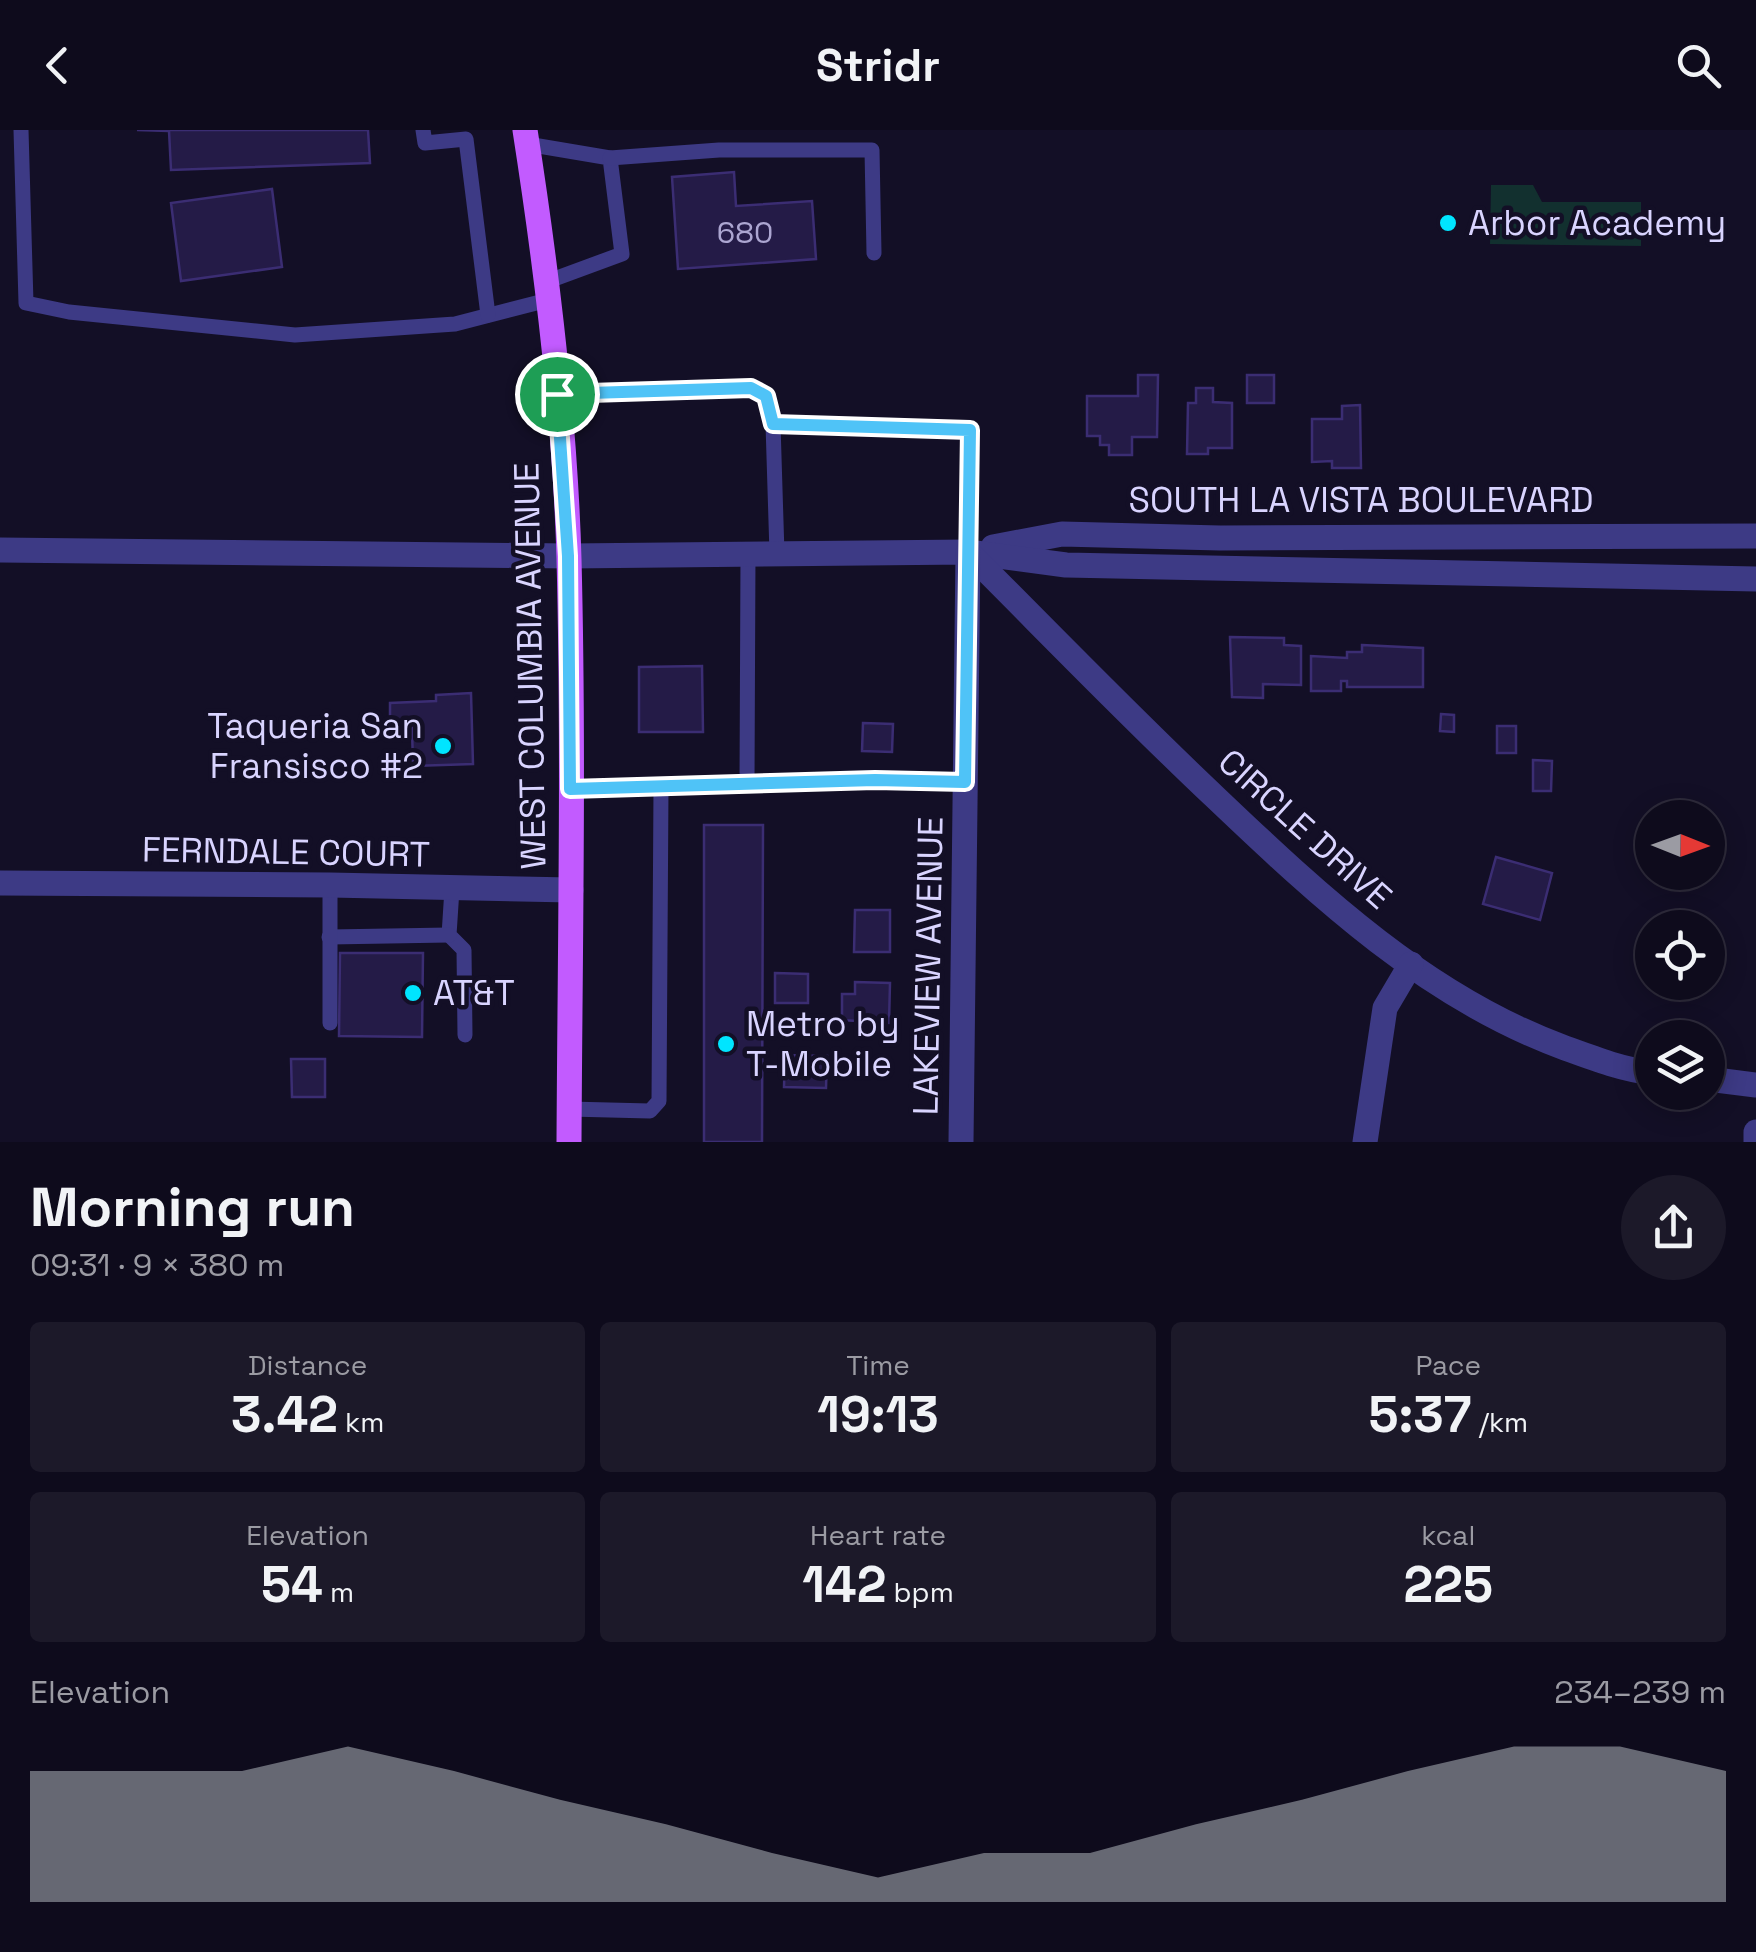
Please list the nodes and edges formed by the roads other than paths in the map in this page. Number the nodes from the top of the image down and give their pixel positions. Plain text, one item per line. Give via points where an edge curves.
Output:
1 (22, 130) edge
2 (423, 130) edge
3 (526, 137) edge
4 (610, 158) junction
5 (874, 253) dead end
6 (547, 291) junction
7 (488, 315) junction
8 (557, 394) junction
9 (773, 424) junction
10 (1756, 536) edge
11 (0, 550) edge
12 (968, 552) junction
13 (748, 554) junction
14 (777, 554) junction
15 (568, 556) junction
16 (1756, 579) edge
17 (965, 782) junction
18 (747, 783) junction
19 (661, 788) junction
20 (570, 789) junction
21 (0, 884) edge
22 (330, 884) junction
23 (452, 890) junction
24 (570, 890) junction
25 (449, 935) junction
26 (330, 937) junction
27 (1410, 964) junction
28 (330, 1023) dead end
29 (464, 1035) dead end
30 (1635, 1071) edge
31 (1725, 1081) edge
32 (1756, 1085) edge
33 (569, 1110) junction
34 (1756, 1132) edge
35 (569, 1142) edge
36 (961, 1142) edge
37 (1365, 1142) edge
38 (1756, 1142) edge

1 - 7 lane via 26,303 295,335 455,324
2 - 7 lane via 424,143 466,139
3 - 4 lane
3 - 6 main road, WEST COLUMBIA AVENUE
4 - 5 lane via 872,150
4 - 6 lane via 622,254
6 - 7 lane
6 - 8 main road, WEST COLUMBIA AVENUE
8 - 9 lane via 751,388 766,396
8 - 15 main road, WEST COLUMBIA AVENUE
9 - 12 lane via 970,430
9 - 14 lane
10 - 12 street, SOUTH LA VISTA BOULEVARD via 1062,534
11 - 15 street, SOUTH LA VISTA BOULEVARD
12 - 14 street, SOUTH LA VISTA BOULEVARD
12 - 16 street, SOUTH LA VISTA BOULEVARD via 1066,565
12 - 17 street, LAKEVIEW AVENUE
12 - 27 street, CIRCLE DRIVE via 1320,896
13 - 14 street, SOUTH LA VISTA BOULEVARD
13 - 15 street, SOUTH LA VISTA BOULEVARD
13 - 18 lane
15 - 20 main road, WEST COLUMBIA AVENUE
17 - 18 lane
17 - 36 street, LAKEVIEW AVENUE
18 - 19 lane
19 - 20 lane
19 - 33 lane via 659,1101 650,1111
20 - 24 main road, WEST COLUMBIA AVENUE
21 - 22 street, FERNDALE COURT
22 - 23 street, FERNDALE COURT
22 - 26 lane
23 - 24 street, FERNDALE COURT
23 - 25 lane
24 - 33 main road, WEST COLUMBIA AVENUE
25 - 26 lane
25 - 29 lane via 464,950
26 - 28 lane
27 - 30 street, CIRCLE DRIVE via 1518,1031
27 - 37 street via 1385,1008
31 - 32 street
33 - 35 main road, WEST COLUMBIA AVENUE
34 - 38 street

